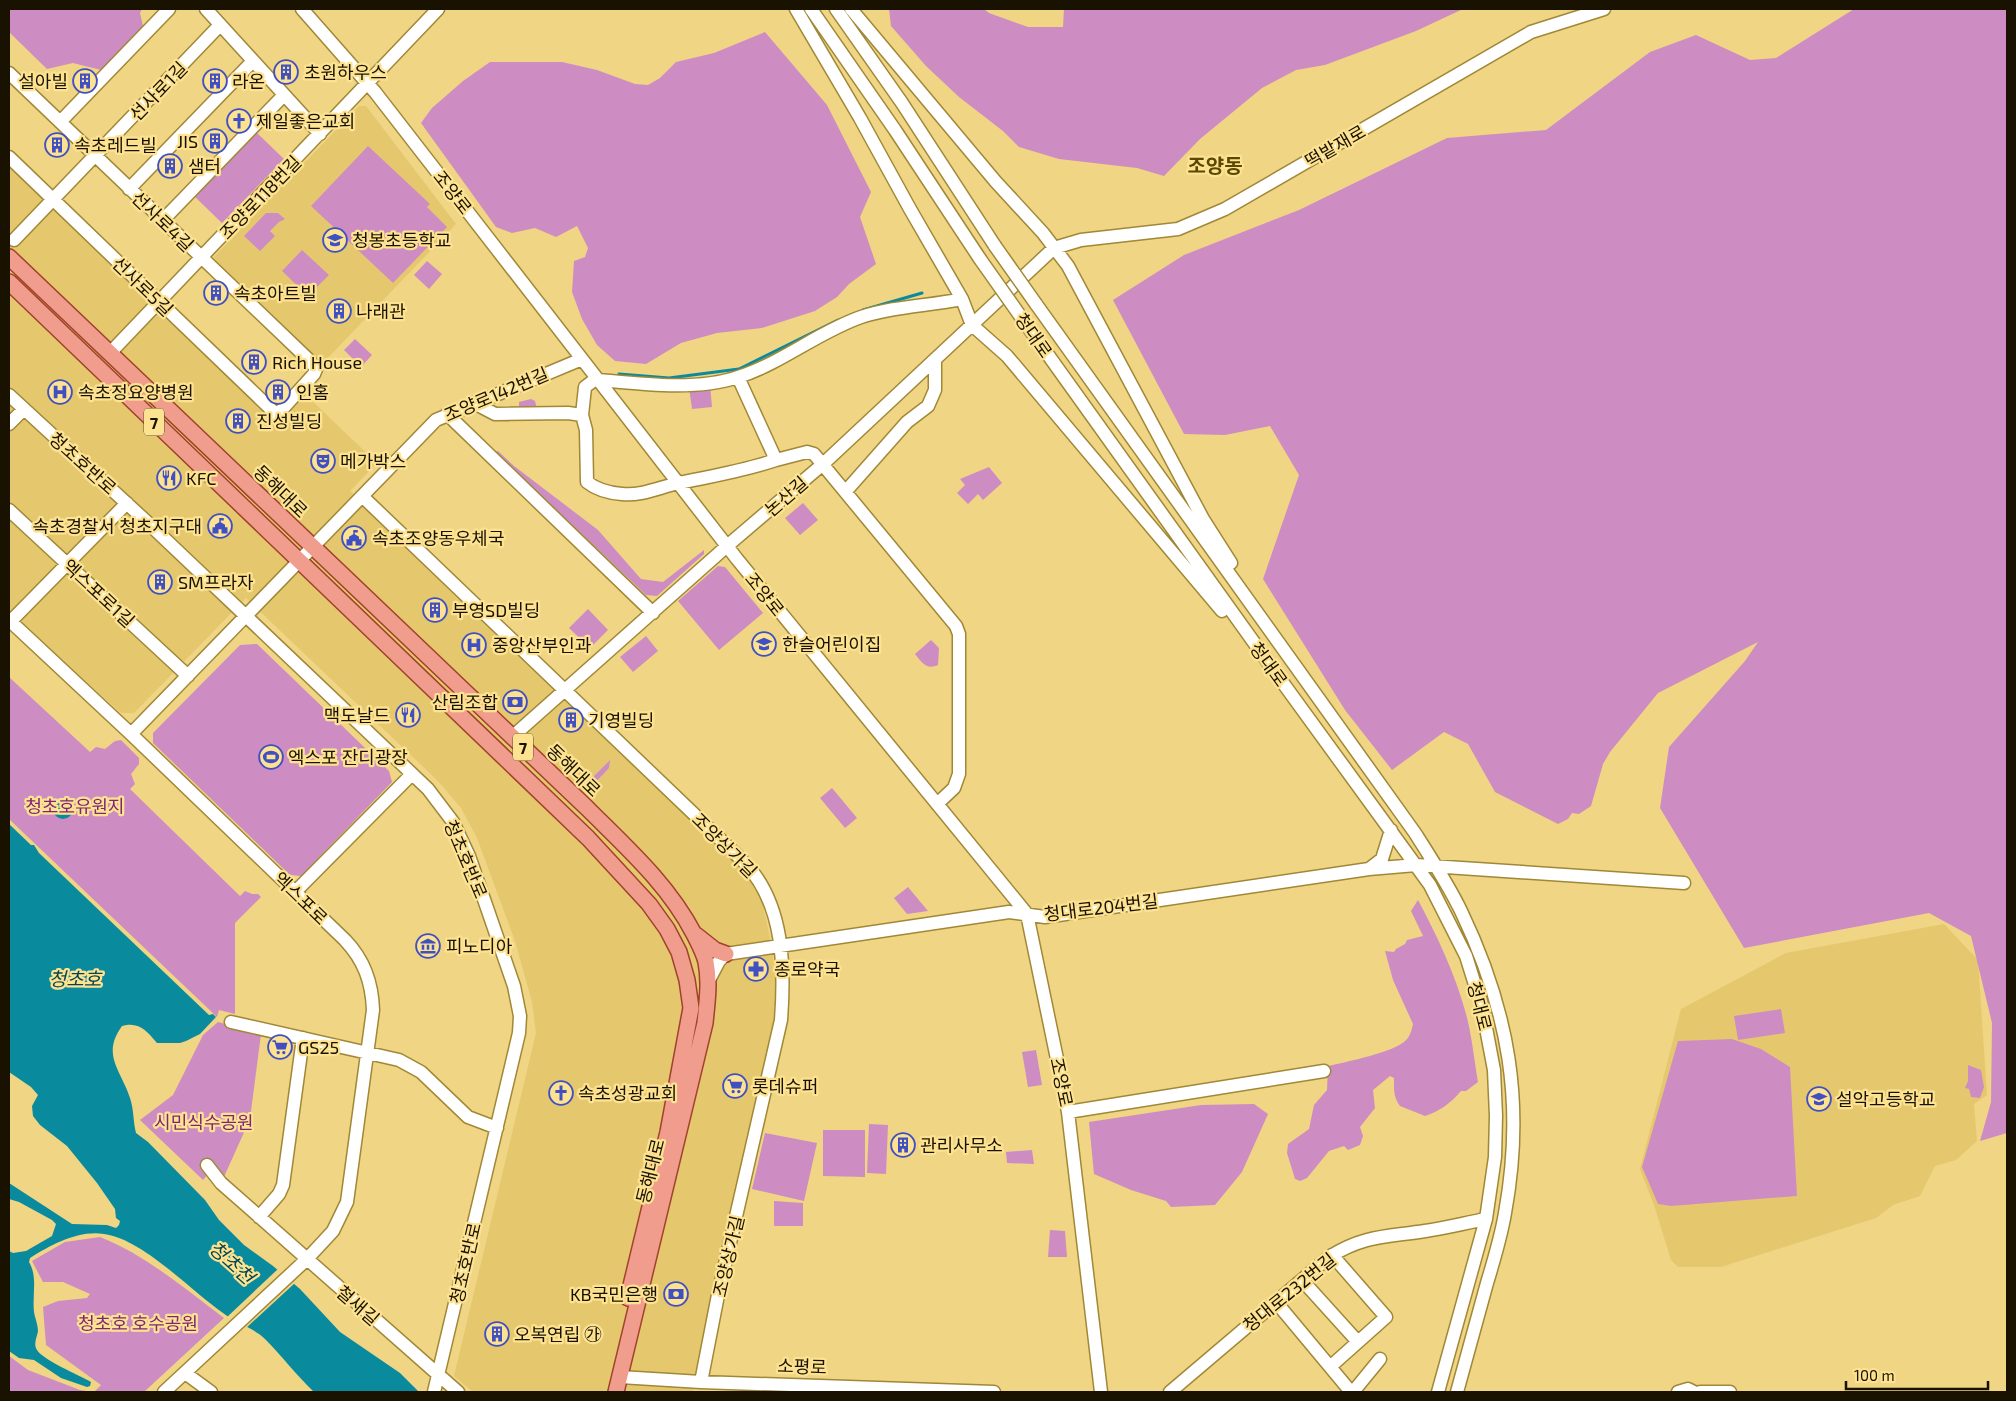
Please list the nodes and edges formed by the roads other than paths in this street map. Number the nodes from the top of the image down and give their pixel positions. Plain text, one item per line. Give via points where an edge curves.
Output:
1 (169, 9) edge
2 (206, 9) edge
3 (302, 9) edge
4 (438, 9) edge
5 (796, 9) edge
6 (811, 9) edge
7 (836, 9) edge
8 (850, 9) edge
9 (1604, 9) edge
10 (220, 25) junction
11 (253, 61) junction
12 (9, 73) edge
13 (368, 83) junction
14 (284, 95) junction
15 (60, 122) junction
16 (320, 134) junction
17 (96, 156) junction
18 (9, 157) edge
19 (129, 189) junction
20 (53, 200) junction
21 (163, 220) junction
22 (14, 240) dead end
23 (1054, 248) junction
24 (9, 257) edge
25 (201, 258) junction
26 (9, 282) edge
27 (962, 299) junction
28 (159, 302) junction
29 (972, 325) junction
30 (110, 353) junction
31 (582, 359) junction
32 (935, 359) junction
33 (738, 377) junction
34 (598, 379) junction
35 (9, 395) edge
36 (474, 403) junction
37 (24, 409) junction
38 (447, 414) junction
39 (277, 415) joint
40 (582, 415) junction
41 (9, 424) edge
42 (776, 460) junction
43 (823, 464) junction
44 (677, 483) junction
45 (846, 491) junction
46 (362, 496) junction
47 (126, 503) junction
48 (9, 510) edge
49 (727, 546) junction
50 (313, 548) junction
51 (300, 562) junction
52 (67, 563) junction
53 (652, 613) junction
54 (247, 616) junction
55 (9, 621) edge
56 (1298, 669) junction
57 (188, 676) junction
58 (1283, 683) junction
59 (565, 689) junction
60 (131, 734) junction
61 (512, 736) junction
62 (412, 774) junction
63 (938, 804) junction
64 (1391, 830) junction
65 (1416, 865) junction
66 (1436, 867) junction
67 (1369, 869) junction
68 (1684, 883) dead end
69 (296, 892) junction
70 (1027, 914) junction
71 (692, 931) junction
72 (780, 946) junction
73 (726, 954) junction
74 (708, 982) junction
75 (231, 1022) dead end
76 (303, 1038) junction
77 (1506, 1039) junction
78 (1489, 1042) junction
79 (367, 1052) junction
80 (1324, 1071) dead end
81 (1068, 1112) junction
82 (497, 1128) junction
83 (207, 1165) dead end
84 (259, 1216) junction
85 (1486, 1219) junction
86 (1332, 1256) junction
87 (307, 1259) junction
88 (1302, 1280) junction
89 (1276, 1302) junction
90 (1358, 1342) junction
91 (1380, 1359) dead end
92 (1331, 1366) junction
93 (185, 1373) junction
94 (438, 1376) junction
95 (615, 1376) junction
96 (701, 1382) junction
97 (164, 1392) edge
98 (211, 1392) edge
99 (434, 1392) edge
100 (458, 1392) edge
101 (606, 1392) edge
102 (616, 1392) edge
103 (994, 1392) edge
104 (1101, 1392) edge
105 (1170, 1392) edge
106 (1352, 1392) edge
107 (1438, 1392) edge
108 (1457, 1392) edge
109 (1678, 1392) edge
110 (1694, 1392) edge
111 (1700, 1392) edge
112 (1730, 1392) edge

1 - 15 street
2 - 10 street
3 - 13 street, 조양로
4 - 13 street, 조양로118번길
5 - 27 street
6 - 58 street, 청대로, bridge via 980,259
7 - 56 street, 청대로, bridge via 995,246
8 - 23 street
9 - 23 street, 떡밭재로 via 1530,32 1225,209 1178,229 1081,240
10 - 11 street
10 - 17 street, 선사로1길
11 - 14 street
11 - 19 street
12 - 15 street, 선사로4길
13 - 16 street, 조양로118번길
13 - 31 street, 조양로
14 - 16 street
14 - 21 street
15 - 17 street, 선사로4길
16 - 25 street, 조양로118번길
17 - 19 street, 선사로4길
17 - 20 street, 선사로1길
18 - 20 street, 선사로5길
19 - 21 street, 선사로4길
20 - 22 street, 선사로1길
20 - 28 street, 선사로5길
21 - 25 street, 선사로4길
23 - 29 street, 논산길
23 - 56 street via 1068,266 1205,522
24 - 30 main road, 동해대로 / 7
25 - 28 street, 조양로118번길
25 - 39 street, 선사로4길 via 316,369 312,378
26 - 51 main road, 동해대로 / 7
27 - 29 street
27 - 33 street via 861,317
28 - 30 street, 조양로118번길
28 - 39 street, 선사로5길
29 - 32 street, 논산길
29 - 58 street via 1007,356
30 - 50 main road, 동해대로 / 7
31 - 34 street, 조양로
31 - 36 street, 조양로142번길
32 - 43 street, 논산길
32 - 45 street via 935,390 928,406 907,422
33 - 34 street via 676,385
33 - 42 street
34 - 40 street via 585,387
34 - 44 street, 조양로
35 - 37 street, 청초호반로
36 - 38 street, 조양로142번길
36 - 40 street via 495,414
37 - 41 street
37 - 47 street, 청초호반로
38 - 46 street, 조양로142번길 via 433,423
38 - 53 street
40 - 44 street via 586,430 587,482 595,489 623,494 649,492
42 - 43 street via 812,452
42 - 44 street via 742,471
43 - 45 street
43 - 49 street, 논산길
44 - 49 street, 조양로
45 - 63 street via 958,630 959,774 954,788
46 - 50 street, 조양로142번길
46 - 59 street, 조양상가길
47 - 52 street
47 - 54 street, 청초호반로
48 - 52 street, 엑스포로1길
49 - 53 street, 논산길
49 - 63 street, 조양로
50 - 51 street, 조양로142번길
50 - 61 main road, 동해대로 / 7
51 - 54 street, 조양로142번길
51 - 95 main road, 동해대로 / 7 via 588,838 649,904 679,952 691,1008 668,1132
52 - 55 street
52 - 57 street, 엑스포로1길
53 - 59 street, 논산길
54 - 57 street, 조양로142번길
54 - 62 street, 청초호반로
55 - 60 street, 엑스포로
56 - 66 street, 청대로 via 1400,810
57 - 60 street, 조양로142번길
58 - 64 street, 청대로
59 - 61 street, 논산길
59 - 72 street, 조양상가길 via 755,874 773,906
60 - 69 street, 엑스포로
61 - 71 main road, 동해대로 / 7 via 654,875
62 - 69 street
62 - 82 street, 청초호반로 via 442,805 462,839 517,1000 520,1033
63 - 70 street, 조양로
64 - 65 street, 청대로
64 - 67 street via 1382,859
65 - 66 street, 청대로204번길
65 - 67 street, 청대로204번길
65 - 78 street, 청대로 via 1441,904 1466,956 1479,994
66 - 68 street
66 - 77 street, 청대로 via 1480,954
67 - 70 street, 청대로204번길 via 1044,917
69 - 79 street, 엑스포로 via 350,946 365,968 373,997
70 - 72 street, 청대로204번길 via 1009,912
70 - 81 street, 조양로
71 - 73 main road via 715,950
71 - 74 main road, 동해대로 / 7 via 706,961
72 - 73 street, 청대로204번길
72 - 96 street, 조양상가길 via 781,1020
73 - 74 street
74 - 95 main road, 동해대로 / 7 via 700,1046
75 - 76 street
76 - 79 street
76 - 84 street via 283,1185
77 - 78 street
77 - 108 street, 청대로 via 1514,1107 1513,1159 1502,1230
78 - 85 street, 청대로 via 1496,1130
79 - 82 street via 411,1065 468,1118
79 - 87 street, 엑스포로 via 347,1202 333,1231
80 - 81 street
81 - 104 street, 조양로
82 - 94 street, 청초호반로
83 - 84 street, 철새길 via 221,1183
84 - 87 street, 철새길
85 - 86 street, 청대로232번길 via 1369,1238
85 - 107 street, 청대로
86 - 88 street, 청대로232번길
86 - 90 street via 1386,1316
87 - 93 street, 엑스포로
87 - 94 street, 철새길
88 - 89 street, 청대로232번길
88 - 90 street
89 - 92 street
89 - 105 street, 청대로232번길
90 - 92 street
91 - 106 street
92 - 106 street
93 - 97 street
93 - 98 street
94 - 99 street, 청초호반로
94 - 100 street, 철새길
95 - 96 street, 소평로
95 - 101 main road, 동해대로 / 7
95 - 102 main road, 동해대로 / 7
96 - 103 street, 소평로
109 - 110 street
111 - 112 street

